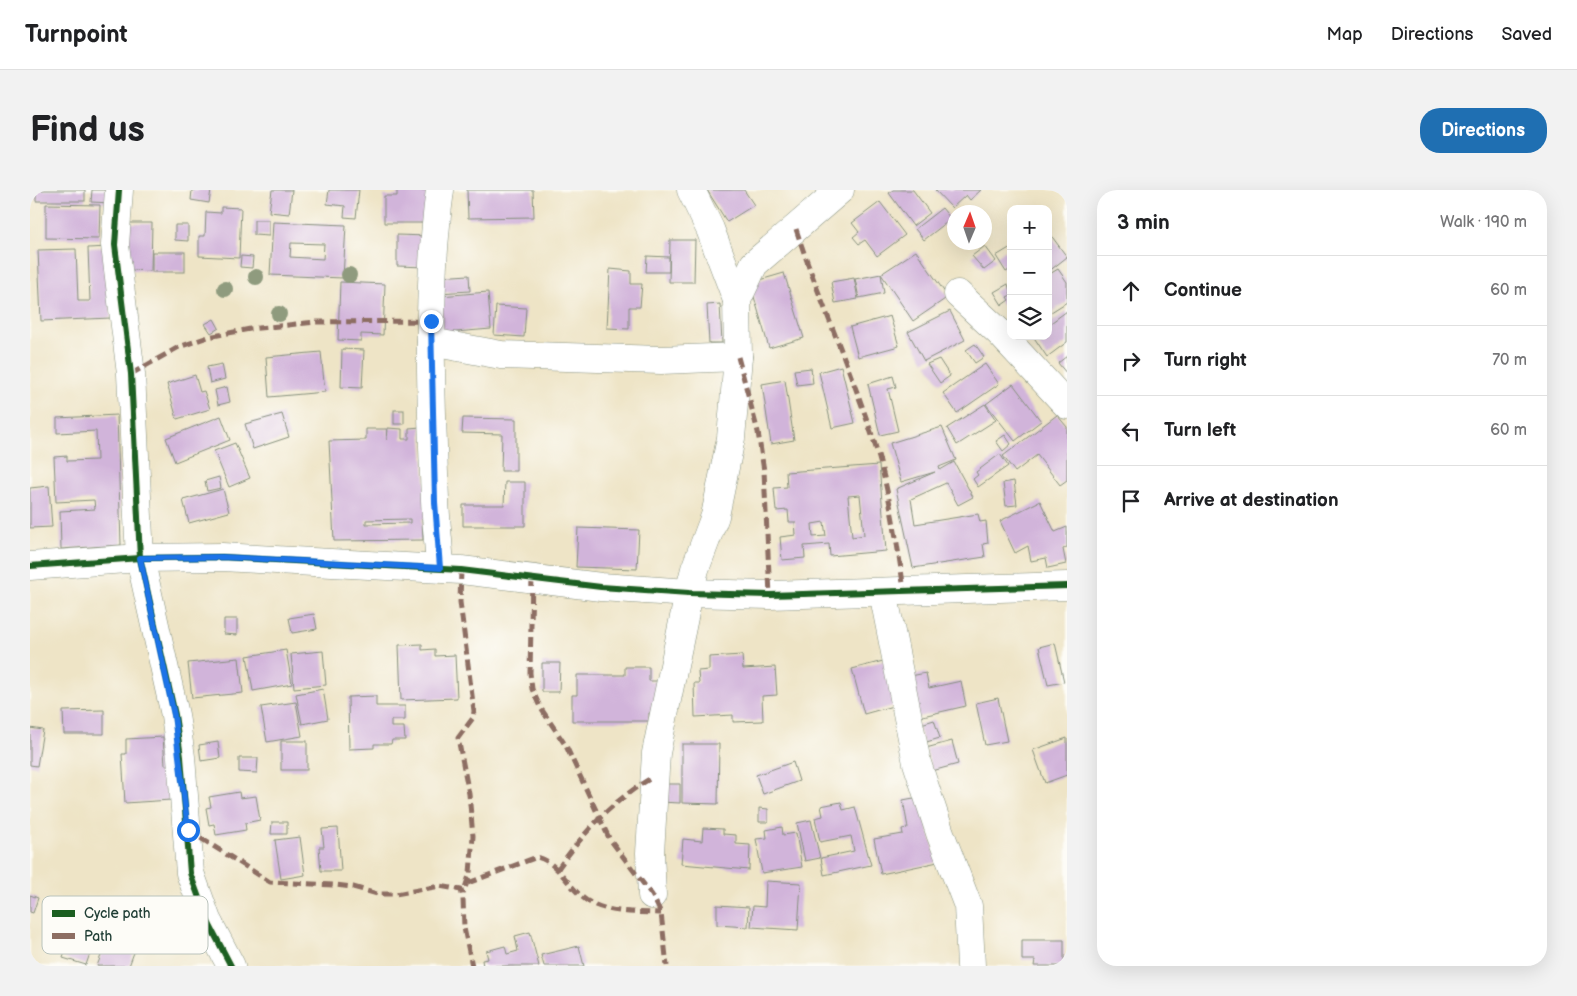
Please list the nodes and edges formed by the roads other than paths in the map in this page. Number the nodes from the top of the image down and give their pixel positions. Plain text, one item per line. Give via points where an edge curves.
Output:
1 (119, 190) edge
2 (440, 190) edge
3 (691, 190) edge
4 (840, 190) edge
5 (958, 294) dead end
6 (737, 300) junction
7 (431, 342) junction
8 (738, 357) junction
9 (1067, 405) edge
10 (140, 558) junction
11 (30, 566) edge
12 (440, 568) junction
13 (1067, 586) edge
14 (883, 592) junction
15 (689, 593) junction
16 (652, 895) dead end
17 (198, 896) edge
18 (208, 922) edge
19 (232, 966) edge
20 (971, 966) edge

1 - 10 street via 116,245 132,374
2 - 7 street via 432,266
3 - 6 street
4 - 6 street via 754,264
5 - 9 street via 1000,333
6 - 8 street
7 - 8 street via 501,355 544,358 661,360
7 - 12 street
8 - 15 street via 725,477
10 - 11 street
10 - 12 street via 222,557
10 - 17 street via 177,732 190,873
12 - 15 street via 601,587
13 - 14 street
14 - 15 street
14 - 20 street via 917,763 968,906
15 - 16 street via 655,761 650,853
18 - 19 street

